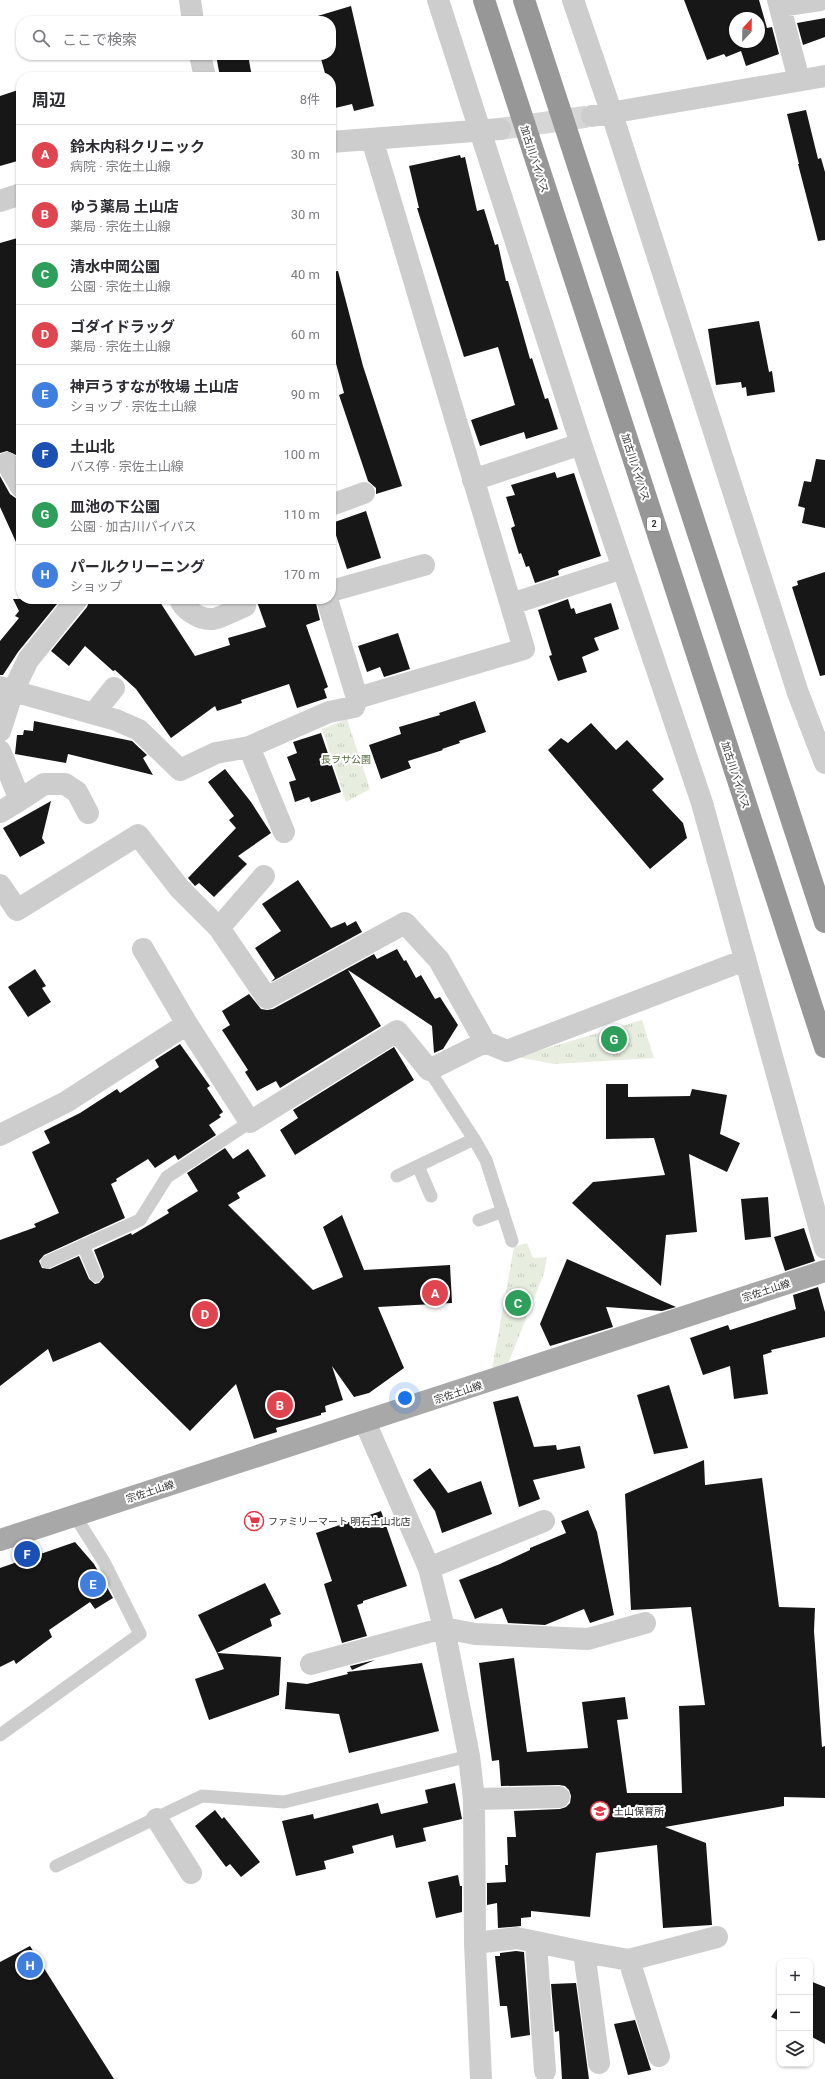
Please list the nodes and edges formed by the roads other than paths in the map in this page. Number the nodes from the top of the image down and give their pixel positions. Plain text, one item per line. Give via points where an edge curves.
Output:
1 (190, 0) edge
2 (438, 0) edge
3 (484, 0) edge
4 (524, 0) edge
5 (573, 0) edge
6 (820, 0) edge
7 (779, 3) edge
8 (192, 16) edge
9 (201, 60) edge
10 (204, 72) edge
11 (825, 76) edge
12 (799, 80) junction
13 (602, 115) junction
14 (491, 130) junction
15 (372, 139) junction
16 (336, 142) edge
17 (16, 196) edge
18 (0, 201) edge
19 (581, 444) junction
20 (7, 464) dead end
21 (16, 479) edge
22 (473, 480) junction
23 (364, 493) dead end
24 (336, 502) edge
25 (424, 565) dead end
26 (624, 568) junction
27 (336, 590) edge
28 (73, 604) edge
29 (182, 604) edge
30 (329, 604) edge
31 (511, 604) junction
32 (245, 606) dead end
33 (114, 688) dead end
34 (7, 689) edge
35 (357, 698) junction
36 (94, 713) junction
37 (0, 731) edge
38 (249, 747) junction
39 (0, 751) edge
40 (825, 763) edge
41 (20, 800) junction
42 (0, 812) edge
43 (88, 812) dead end
44 (284, 832) dead end
45 (264, 876) dead end
46 (0, 885) edge
47 (825, 922) edge
48 (219, 928) junction
49 (143, 949) dead end
50 (745, 960) junction
51 (186, 1024) junction
52 (485, 1042) junction
53 (825, 1047) edge
54 (428, 1070) junction
55 (250, 1122) junction
56 (0, 1135) edge
57 (474, 1139) junction
58 (418, 1166) junction
59 (396, 1176) dead end
60 (431, 1196) dead end
61 (503, 1211) junction
62 (479, 1220) dead end
63 (512, 1241) dead end
64 (83, 1245) junction
65 (825, 1248) edge
66 (47, 1262) dead end
67 (825, 1271) edge
68 (96, 1276) dead end
69 (365, 1422) junction
70 (75, 1516) junction
71 (544, 1521) dead end
72 (0, 1540) edge
73 (429, 1568) junction
74 (644, 1623) dead end
75 (444, 1628) junction
76 (311, 1664) dead end
77 (0, 1734) edge
78 (469, 1756) junction
79 (559, 1798) dead end
80 (474, 1799) junction
81 (157, 1819) junction
82 (56, 1866) dead end
83 (191, 1873) dead end
84 (717, 1937) dead end
85 (475, 1943) junction
86 (536, 1943) junction
87 (584, 1952) junction
88 (629, 1960) junction
89 (658, 2056) dead end
90 (600, 2064) dead end
91 (545, 2071) dead end
92 (481, 2079) edge

1 - 8 street
2 - 14 street
3 - 53 highway, 加古川バイパス / 2
4 - 47 highway
5 - 13 street
6 - 7 street
7 - 12 street
9 - 10 street
11 - 12 street
12 - 13 street
13 - 40 street via 798,693
14 - 15 street
14 - 19 street
15 - 16 street
15 - 22 street
17 - 18 street
19 - 22 street
19 - 26 street
20 - 21 street
22 - 31 street
23 - 24 street
25 - 27 street
26 - 31 street
26 - 50 street via 702,803
28 - 34 street
29 - 32 street via 192,613 210,619
30 - 35 street
31 - 35 street via 524,649
33 - 36 street
34 - 36 street
34 - 37 street
35 - 38 street via 354,707 329,712
36 - 38 street via 139,730 180,770 216,753
38 - 44 street
39 - 41 street
41 - 42 street
41 - 43 street via 44,784 66,784 77,792
45 - 48 street
46 - 48 street via 17,910 138,835 180,889
48 - 52 street via 267,998 405,923 439,960
49 - 51 street
50 - 52 street via 507,1051
50 - 65 street
51 - 55 street
51 - 56 street via 66,1102
52 - 54 street
54 - 55 street via 397,1031
54 - 57 lane
55 - 64 lane via 167,1177 140,1220
57 - 58 lane
57 - 61 lane via 486,1160
58 - 59 lane
58 - 60 lane
61 - 62 lane
61 - 63 lane
64 - 66 lane
64 - 68 lane
67 - 69 main road, 宗佐土山線
69 - 70 main road, 宗佐土山線
69 - 73 street
70 - 72 main road, 宗佐土山線
70 - 77 lane via 104,1562 140,1634
71 - 73 street
73 - 75 street
74 - 75 street via 588,1639 475,1634
75 - 76 street
75 - 78 street
78 - 80 street
78 - 81 lane via 284,1802 202,1796
79 - 80 street
80 - 85 street
81 - 82 lane
81 - 83 street
84 - 88 street
85 - 86 street via 517,1938
85 - 92 street
86 - 87 street
86 - 91 street
87 - 88 street
87 - 90 street
88 - 89 street

